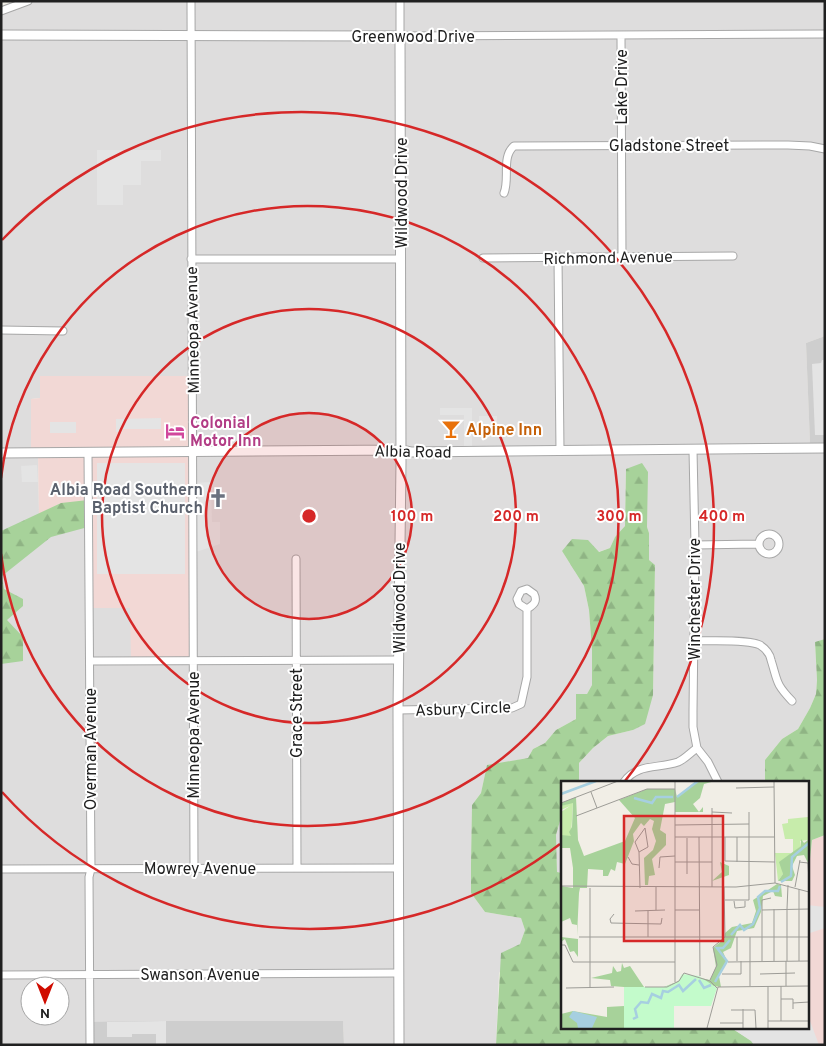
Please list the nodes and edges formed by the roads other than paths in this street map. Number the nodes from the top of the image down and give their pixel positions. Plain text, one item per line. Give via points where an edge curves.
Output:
1 (28, 1) edge
2 (191, 1) edge
3 (400, 1) edge
4 (1, 11) edge
5 (825, 34) edge
6 (1, 35) edge
7 (192, 36) junction
8 (400, 36) junction
9 (621, 36) junction
10 (621, 145) junction
11 (825, 149) edge
12 (504, 194) dead end
13 (733, 256) dead end
14 (483, 258) dead end
15 (558, 258) junction
16 (622, 258) junction
17 (192, 259) junction
18 (401, 259) junction
19 (1, 330) edge
20 (63, 331) dead end
21 (825, 448) edge
22 (400, 450) junction
23 (693, 450) junction
24 (560, 451) junction
25 (88, 452) junction
26 (193, 452) junction
27 (1, 453) edge
28 (758, 544) dead end
29 (695, 545) junction
30 (296, 559) dead end
31 (527, 610) dead end
32 (694, 641) junction
33 (193, 659) junction
34 (296, 660) junction
35 (399, 660) junction
36 (90, 661) junction
37 (792, 701) dead end
38 (398, 710) junction
39 (697, 748) junction
40 (625, 781) edge
41 (718, 781) edge
42 (194, 868) junction
43 (297, 868) junction
44 (399, 868) junction
45 (1, 869) edge
46 (91, 869) junction
47 (400, 973) junction
48 (90, 975) junction
49 (1, 976) edge
50 (90, 1045) edge
51 (399, 1045) edge

1 - 4 street
2 - 7 street, Minneopa Avenue
3 - 8 street, Wildwood Drive
5 - 9 street, Greenwood Drive
6 - 7 street, Greenwood Drive
7 - 8 street, Greenwood Drive
7 - 17 street, Minneopa Avenue
8 - 9 street, Greenwood Drive
8 - 18 street, Wildwood Drive
9 - 10 street, Lake Drive
10 - 11 street, Gladstone Street via 810,146
10 - 12 street, Gladstone Street via 514,146 508,153 508,185
10 - 16 street, Lake Drive
13 - 16 street, Richmond Avenue
14 - 15 street, Richmond Avenue
15 - 16 street, Richmond Avenue
15 - 24 street
17 - 18 street
17 - 26 street, Minneopa Avenue
18 - 22 street, Wildwood Drive
19 - 20 street
21 - 23 street, Albia Road
22 - 24 street, Albia Road
22 - 26 street, Albia Road
22 - 35 street, Wildwood Drive
23 - 24 street, Albia Road
23 - 29 street, Winchester Drive
25 - 26 street, Albia Road
25 - 27 street, Albia Road
25 - 36 street, Overman Avenue
26 - 33 street, Minneopa Avenue
28 - 29 street
29 - 32 street, Winchester Drive
30 - 34 street, Grace Street
31 - 38 street, Asbury Circle via 527,677 522,704 512,708
32 - 37 street via 759,645 768,652 774,676
32 - 39 street, Winchester Drive via 693,727
33 - 34 street
33 - 36 street
33 - 42 street, Minneopa Avenue
34 - 35 street
34 - 43 street, Grace Street
35 - 38 street, Wildwood Drive
36 - 46 street, Overman Avenue
38 - 44 street, Wildwood Drive
39 - 40 street via 680,761 639,769
39 - 41 street
42 - 43 street, Mowrey Avenue
42 - 46 street, Mowrey Avenue
43 - 44 street, Mowrey Avenue
44 - 47 street, Wildwood Drive
45 - 46 street, Mowrey Avenue
46 - 48 street, Overman Avenue
47 - 48 street, Swanson Avenue
47 - 51 street, Wildwood Drive
48 - 49 street, Swanson Avenue
48 - 50 street, Overman Avenue

